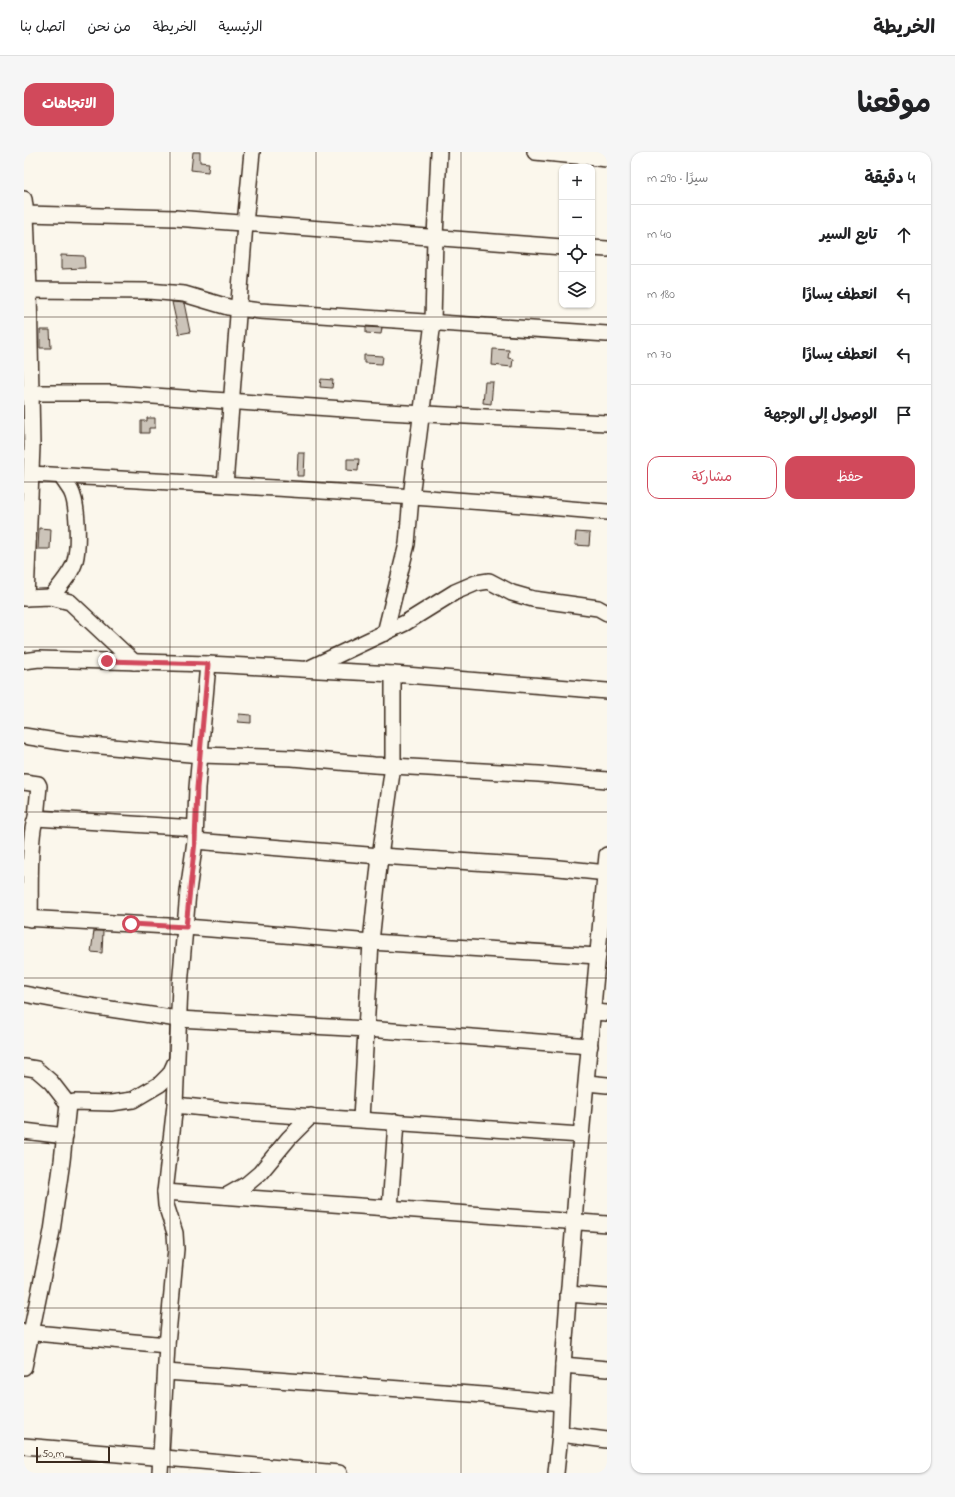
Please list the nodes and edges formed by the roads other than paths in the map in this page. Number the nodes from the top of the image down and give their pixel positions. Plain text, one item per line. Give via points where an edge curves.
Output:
1 (252, 152) edge
2 (439, 152) edge
3 (535, 152) edge
4 (607, 159) edge
5 (24, 199) edge
6 (25, 219) edge
7 (244, 224) junction
8 (435, 236) junction
9 (559, 247) edge
10 (595, 248) edge
11 (607, 249) edge
12 (27, 290) edge
13 (238, 308) junction
14 (433, 322) junction
15 (607, 334) edge
16 (27, 392) edge
17 (231, 401) junction
18 (422, 413) junction
19 (607, 423) edge
20 (32, 474) junction
21 (61, 476) junction
22 (225, 485) junction
23 (411, 497) junction
24 (607, 512) edge
25 (51, 597) junction
26 (25, 598) edge
27 (607, 613) edge
28 (385, 633) junction
29 (24, 661) edge
30 (134, 662) junction
31 (208, 664) junction
32 (307, 669) junction
33 (394, 674) junction
34 (607, 692) edge
35 (24, 736) edge
36 (201, 755) junction
37 (393, 766) junction
38 (607, 780) edge
39 (24, 782) edge
40 (36, 818) junction
41 (195, 835) junction
42 (28, 847) edge
43 (607, 855) edge
44 (380, 856) junction
45 (606, 873) edge
46 (27, 919) edge
47 (186, 927) junction
48 (603, 940) edge
49 (372, 942) junction
50 (598, 956) junction
51 (24, 994) edge
52 (600, 1012) edge
53 (178, 1019) junction
54 (367, 1029) junction
55 (590, 1046) junction
56 (176, 1060) junction
57 (24, 1067) edge
58 (587, 1084) junction
59 (607, 1085) edge
60 (68, 1104) junction
61 (175, 1105) junction
62 (311, 1116) junction
63 (361, 1119) junction
64 (396, 1122) junction
65 (24, 1132) edge
66 (581, 1135) junction
67 (65, 1136) junction
68 (165, 1192) junction
69 (226, 1196) junction
70 (390, 1208) junction
71 (574, 1221) junction
72 (607, 1224) edge
73 (568, 1294) junction
74 (607, 1297) edge
75 (27, 1333) edge
76 (167, 1345) junction
77 (563, 1365) junction
78 (24, 1367) edge
79 (607, 1369) edge
80 (166, 1372) junction
81 (561, 1403) junction
82 (560, 1434) junction
83 (607, 1440) edge
84 (24, 1446) edge
85 (161, 1458) junction
86 (160, 1473) edge
87 (339, 1473) edge
88 (556, 1473) edge

1 - 7 street
2 - 8 street
3 - 4 street
5 - 6 street
6 - 7 street via 175,218
6 - 12 street
7 - 8 street
7 - 13 street
8 - 9 street
8 - 14 street
10 - 11 street
12 - 13 street via 148,291 184,294
12 - 16 street
13 - 14 street
13 - 17 street
14 - 15 street
14 - 18 street
16 - 17 street via 110,393
16 - 20 street
17 - 18 street
17 - 22 street
18 - 19 street
18 - 23 street
20 - 21 street
20 - 26 street
21 - 22 street
21 - 25 street via 72,492 76,511 76,555 65,580
22 - 23 street
23 - 24 street
23 - 28 street via 407,544
25 - 26 street
25 - 30 street via 70,602
27 - 28 street via 598,608 533,599 512,593 489,581 476,583 455,592
28 - 32 street
29 - 30 street via 39,659
30 - 31 street
31 - 32 street
31 - 36 street
32 - 33 street
33 - 34 street
33 - 37 street
35 - 36 street via 68,743
36 - 37 street via 292,758
36 - 41 street
37 - 38 street
37 - 44 street
39 - 40 street via 38,784
40 - 41 street
40 - 42 street
41 - 44 street
41 - 47 street
42 - 46 street
43 - 45 street
44 - 45 street
44 - 49 street
45 - 48 street
46 - 47 street
47 - 49 street
47 - 53 street
48 - 50 street
49 - 50 street
49 - 54 street
50 - 52 street
51 - 53 street
52 - 55 street
53 - 54 street
53 - 56 street
54 - 55 street
54 - 63 street
55 - 58 street
56 - 60 street via 170,1074 160,1084 133,1100
56 - 61 street
57 - 60 street via 36,1069 46,1077
58 - 59 street
58 - 66 street
60 - 67 street
61 - 62 street
61 - 68 street
62 - 63 street
62 - 69 street via 260,1173
63 - 64 street
64 - 66 street
64 - 70 street
65 - 67 street
66 - 71 street
67 - 75 street via 52,1231
68 - 69 street
68 - 76 street via 166,1205 175,1233 176,1249
69 - 70 street
70 - 71 street
71 - 72 street
71 - 73 street
73 - 74 street
73 - 77 street
75 - 76 street
75 - 78 street
76 - 80 street
77 - 79 street
77 - 81 street
80 - 81 street
80 - 85 street
81 - 82 street
82 - 83 street
82 - 88 street
84 - 85 street
85 - 86 street
85 - 87 street

